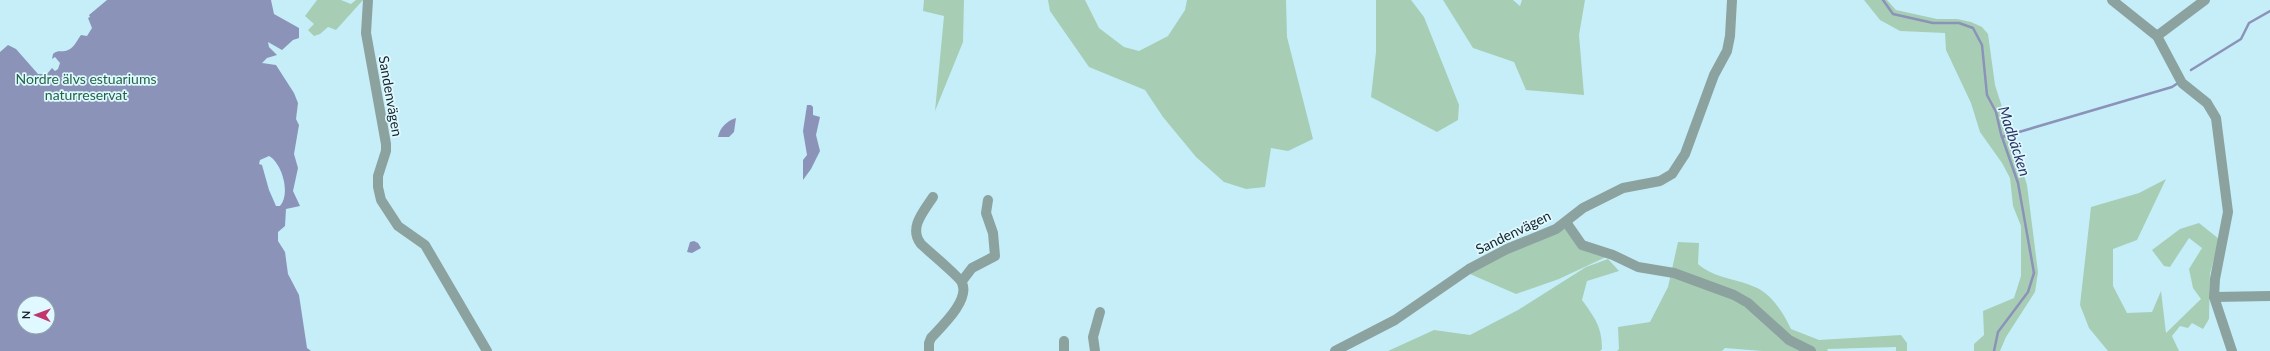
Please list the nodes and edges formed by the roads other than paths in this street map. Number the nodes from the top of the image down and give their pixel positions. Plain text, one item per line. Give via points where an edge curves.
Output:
1 (368, 0) edge
2 (1732, 0) edge
3 (2112, 0) edge
4 (2205, 0) edge
5 (2156, 36) junction
6 (933, 197) dead end
7 (988, 200) dead end
8 (1566, 222) junction
9 (962, 281) junction
10 (2270, 296) edge
11 (2214, 297) junction
12 (1100, 312) dead end
13 (487, 351) edge
14 (929, 351) edge
15 (1095, 351) edge
16 (1335, 351) edge
17 (1811, 351) edge
18 (2232, 351) edge

1 - 13 street, Sandenvägen via 366,33 386,144 378,176 381,200 398,226 425,245
2 - 8 street, Sandenvägen via 1727,51 1714,75 1692,136 1672,174 1660,181 1617,190 1583,208
3 - 5 street
4 - 5 street
5 - 11 street via 2182,83 2208,103 2216,118 2228,212
6 - 9 street via 919,220 916,237
7 - 9 street via 986,213 993,233 995,256 972,268
8 - 16 street, Sandenvägen via 1469,269 1395,320
8 - 17 street via 1582,245 1613,255 1638,267 1674,273 1734,295 1748,303 1789,340
9 - 14 street via 963,297 932,338
10 - 11 street
11 - 18 street
12 - 15 street via 1094,337

